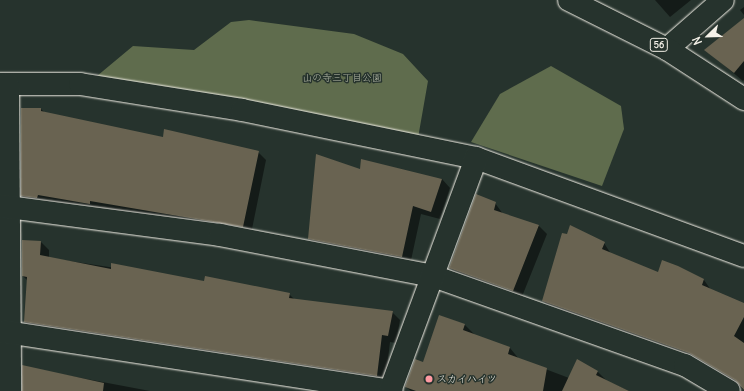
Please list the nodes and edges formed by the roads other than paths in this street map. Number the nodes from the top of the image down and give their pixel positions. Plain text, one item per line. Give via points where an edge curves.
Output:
1 (569, 0) edge
2 (723, 0) edge
3 (667, 49) junction
4 (4, 84) edge
5 (744, 98) edge
6 (476, 158) junction
7 (5, 206) edge
8 (744, 256) edge
9 (433, 276) junction
10 (5, 332) edge
11 (10, 391) edge
12 (391, 391) edge
13 (729, 391) edge

1 - 3 street, 56
2 - 3 street
3 - 5 street, 56
4 - 6 street via 80,84 242,110
4 - 7 street
6 - 8 street
6 - 9 street
7 - 9 street via 220,235
7 - 10 street
9 - 12 street
9 - 13 street via 685,365
10 - 11 street
10 - 12 street

